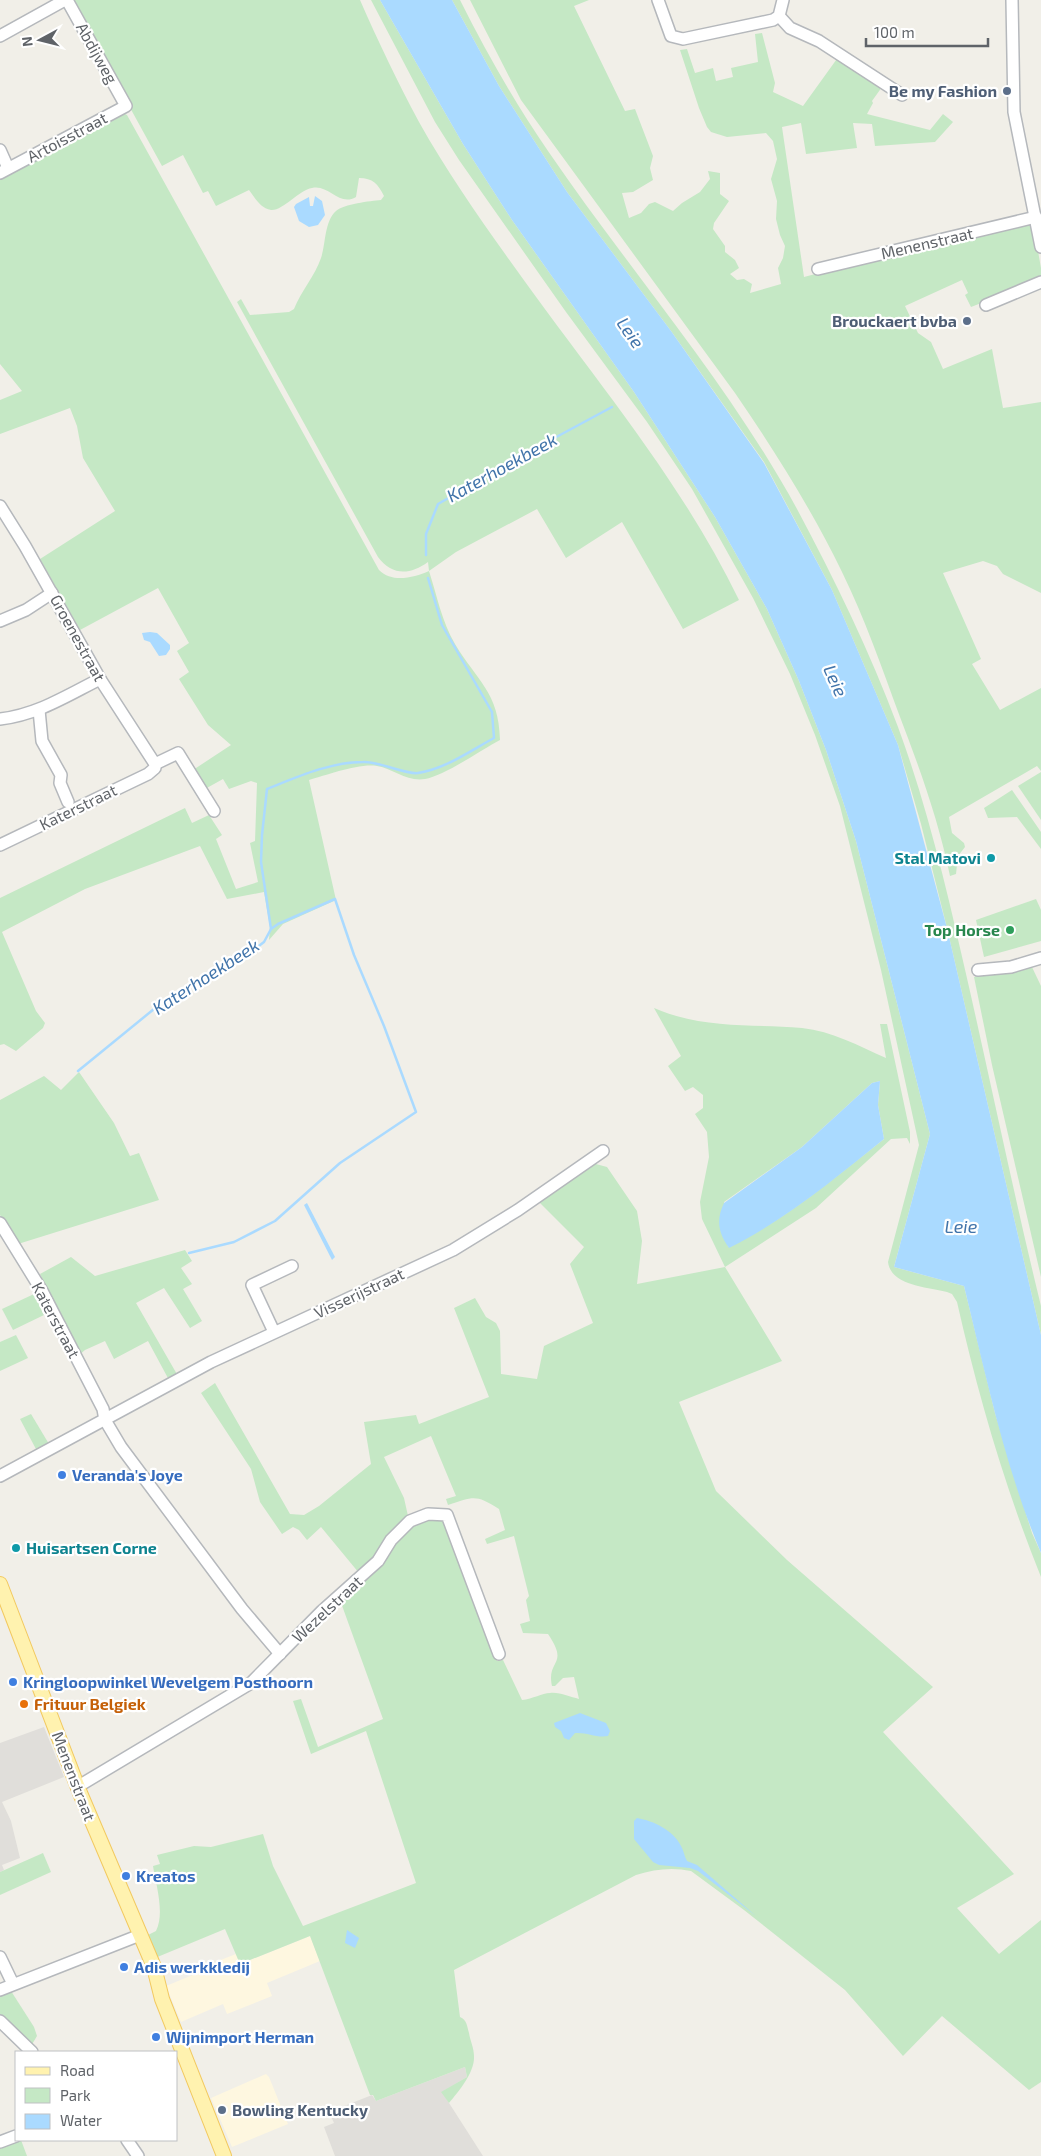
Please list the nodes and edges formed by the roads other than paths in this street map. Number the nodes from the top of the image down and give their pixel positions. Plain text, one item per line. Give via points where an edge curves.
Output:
1 (66, 0) edge
2 (658, 0) edge
3 (783, 0) edge
4 (1012, 0) edge
5 (779, 16) junction
6 (0, 36) edge
7 (902, 95) dead end
8 (126, 106) joint
9 (0, 150) edge
10 (4, 170) edge
11 (1036, 217) junction
12 (1041, 247) edge
13 (818, 269) dead end
14 (1041, 282) edge
15 (986, 305) dead end
16 (0, 506) edge
17 (52, 593) junction
18 (0, 621) edge
19 (100, 679) junction
20 (40, 710) junction
21 (0, 719) edge
22 (155, 766) junction
23 (68, 802) dead end
24 (214, 811) dead end
25 (0, 845) edge
26 (1041, 958) edge
27 (978, 970) dead end
28 (603, 1151) dead end
29 (0, 1222) edge
30 (292, 1266) dead end
31 (274, 1332) junction
32 (105, 1420) junction
33 (0, 1476) edge
34 (0, 1584) edge
35 (280, 1654) junction
36 (498, 1654) dead end
37 (77, 1787) junction
38 (137, 1936) junction
39 (0, 1957) edge
40 (14, 1984) junction
41 (0, 1990) edge
42 (0, 2021) edge
43 (31, 2051) edge
44 (15, 2136) edge
45 (128, 2141) edge
46 (0, 2142) edge
47 (138, 2156) edge
48 (224, 2156) edge

1 - 6 street, Abdijweg
1 - 8 street, Abdijweg
2 - 5 street via 671,36 683,39
3 - 5 street
4 - 11 street via 1014,112
5 - 7 street via 790,28 820,41
8 - 10 street, Artoisstraat
9 - 10 street, Artoisstraat
11 - 12 street
11 - 13 street, Menenstraat
14 - 15 street
16 - 17 street, Groenestraat
17 - 18 street via 26,610
17 - 19 street, Groenestraat
19 - 20 street
19 - 22 street, Groenestraat
20 - 21 street
20 - 23 street via 42,741 61,775 60,783
22 - 24 street, Katerstraat via 178,753
22 - 25 street, Katerstraat via 148,774
26 - 27 street via 1011,967
28 - 31 street, Visserijstraat via 453,1250
29 - 32 street, Katerstraat via 42,1291 103,1409
30 - 31 street via 252,1285
31 - 32 street, Visserijstraat
32 - 33 street, Visserijstraat
32 - 35 street via 173,1518
34 - 37 main road, Menenstraat
35 - 36 street, Wezelstraat via 378,1561 391,1540 410,1521 439,1513 448,1515
35 - 37 street, Wezelstraat via 251,1683
37 - 38 main road, Menenstraat
38 - 40 street
38 - 48 main road, Menenstraat via 154,1967 162,1999
39 - 40 street
40 - 41 street
42 - 43 street
44 - 46 street
45 - 47 street

